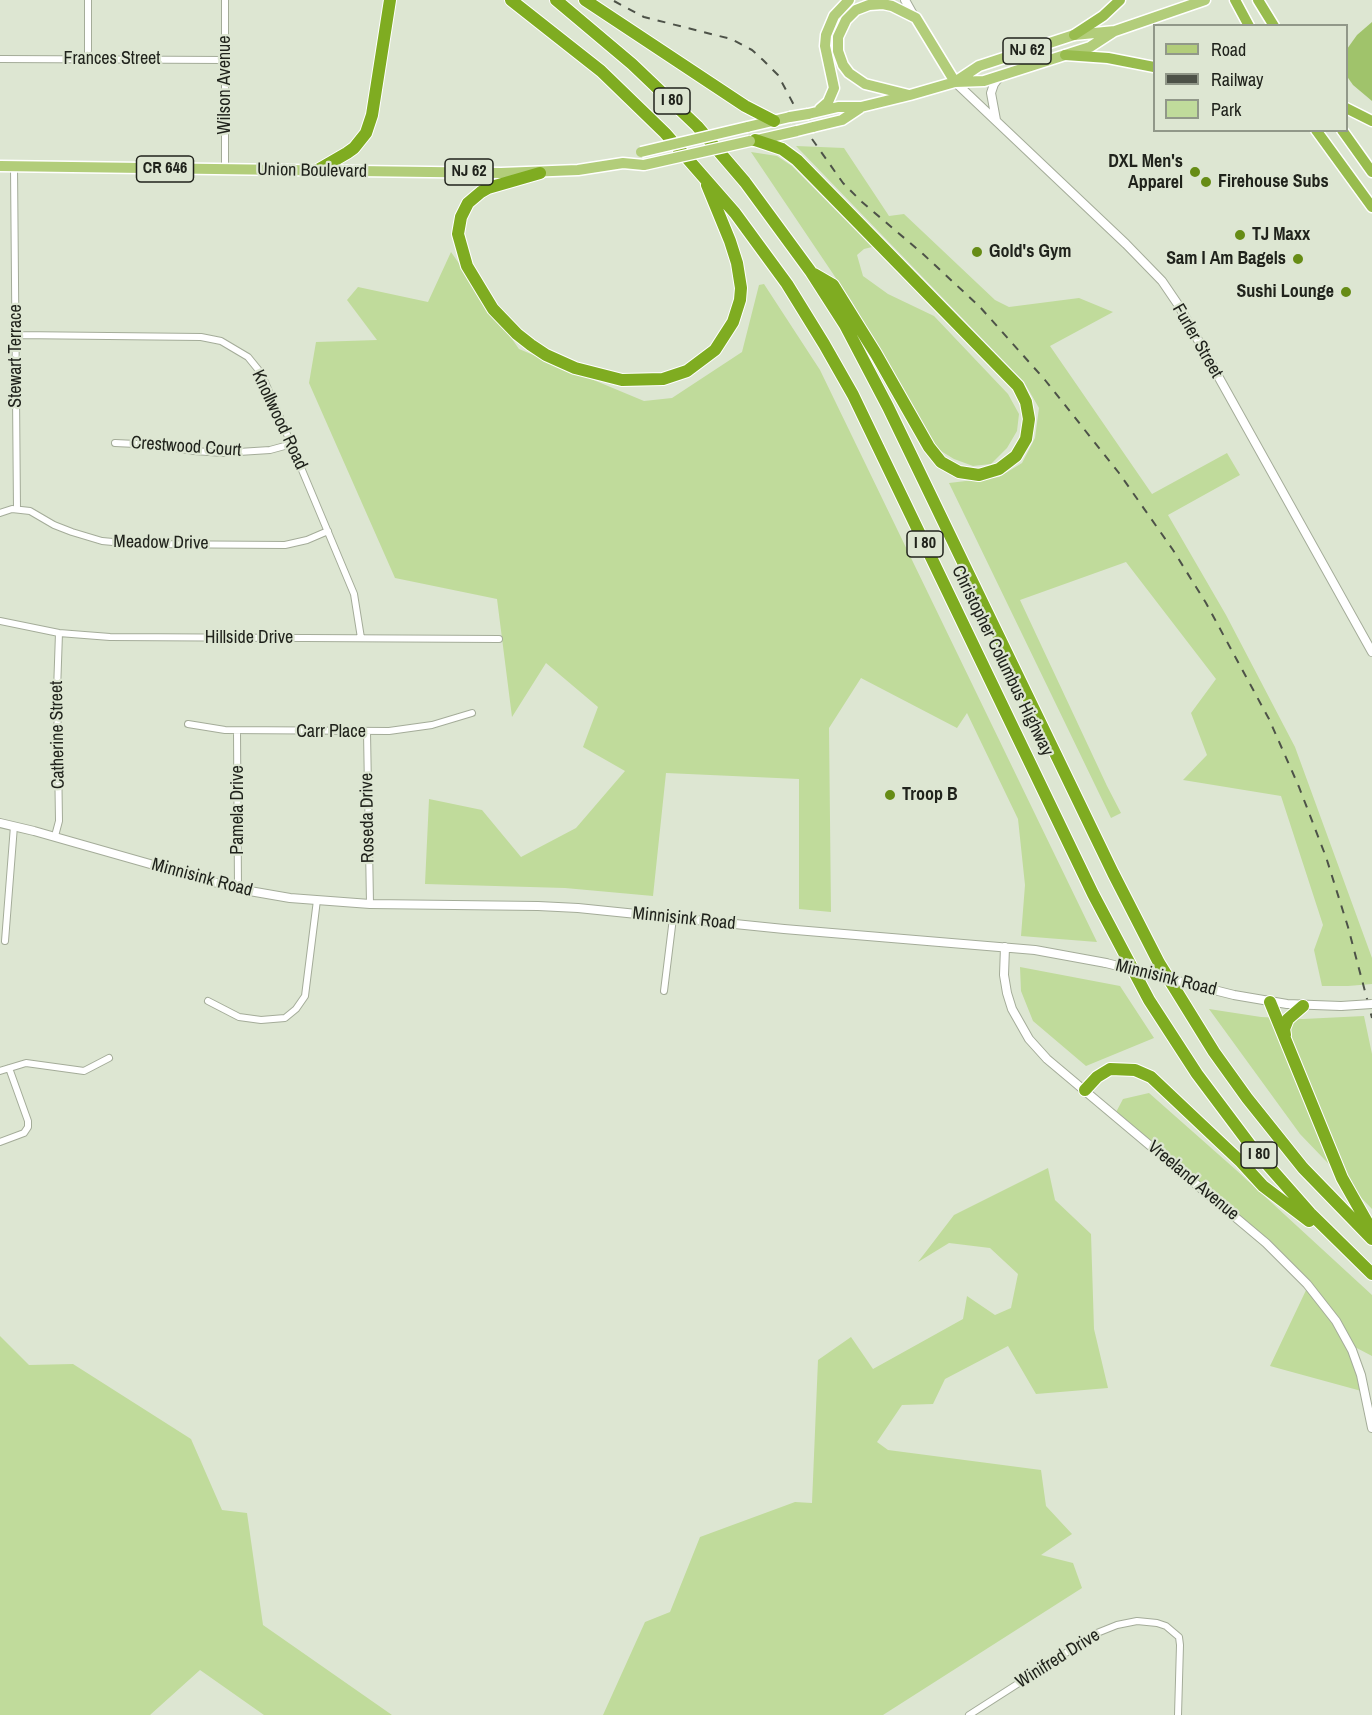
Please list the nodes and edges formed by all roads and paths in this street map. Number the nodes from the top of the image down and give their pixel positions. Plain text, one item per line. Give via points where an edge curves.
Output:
1 (88, 0) edge
2 (225, 0) edge
3 (390, 0) edge
4 (511, 0) edge
5 (556, 0) edge
6 (585, 0) edge
7 (849, 0) edge
8 (905, 0) edge
9 (1120, 0) edge
10 (1235, 0) edge
11 (1258, 0) edge
12 (1199, 2) edge
13 (916, 18) junction
14 (1248, 24) edge
15 (1273, 24) edge
16 (1115, 31) junction
17 (1074, 35) junction
18 (1065, 55) junction
19 (0, 59) edge
20 (88, 59) junction
21 (225, 60) junction
22 (1153, 67) edge
23 (1001, 75) junction
24 (955, 81) junction
25 (910, 95) junction
26 (861, 107) junction
27 (1348, 109) edge
28 (813, 112) junction
29 (996, 120) junction
30 (774, 121) junction
31 (1372, 121) edge
32 (1343, 132) edge
33 (1319, 135) edge
34 (752, 141) junction
35 (623, 163) junction
36 (0, 166) edge
37 (14, 166) junction
38 (225, 169) junction
39 (316, 171) junction
40 (1372, 172) edge
41 (540, 173) junction
42 (703, 175) junction
43 (1372, 207) edge
44 (811, 272) junction
45 (16, 335) junction
46 (115, 443) dead end
47 (292, 444) junction
48 (17, 509) junction
49 (0, 513) edge
50 (328, 531) junction
51 (0, 621) edge
52 (59, 633) junction
53 (361, 638) junction
54 (499, 639) dead end
55 (1372, 652) edge
56 (472, 713) dead end
57 (188, 724) dead end
58 (237, 731) junction
59 (367, 732) junction
60 (0, 823) edge
61 (14, 826) junction
62 (55, 837) junction
63 (238, 889) junction
64 (317, 900) junction
65 (370, 904) junction
66 (673, 918) junction
67 (5, 941) dead end
68 (1005, 947) junction
69 (664, 991) dead end
70 (208, 1001) dead end
71 (1270, 1002) junction
72 (1372, 1005) edge
73 (1303, 1006) junction
74 (1288, 1044) junction
75 (109, 1058) dead end
76 (9, 1068) junction
77 (0, 1071) edge
78 (1085, 1090) junction
79 (0, 1142) edge
80 (1372, 1231) edge
81 (1372, 1239) edge
82 (1343, 1247) junction
83 (1372, 1274) edge
84 (1372, 1428) edge
85 (969, 1715) edge
86 (1178, 1715) edge

1 - 20 street
2 - 21 street, Wilson Avenue
3 - 39 highway via 366,133 354,148
4 - 42 highway, Christopher Columbus Highway / I 80 via 601,71
5 - 44 highway, Christopher Columbus Highway / I 80 via 697,126 745,182
6 - 30 highway via 745,106
7 - 28 main road via 834,16 826,35 834,88 828,102
8 - 13 street
9 - 17 highway
10 - 14 highway
11 - 15 highway
12 - 16 main road, Union Boulevard / NJ 62
13 - 24 main road
13 - 25 main road via 888,5 865,6 846,20 837,46 840,61 854,78
16 - 17 main road, Union Boulevard / NJ 62
16 - 18 main road, Union Boulevard / NJ 62 via 1090,47
17 - 24 main road, Union Boulevard / NJ 62 via 979,66
18 - 22 highway
18 - 23 main road, Union Boulevard / NJ 62
19 - 20 street, Frances Street
20 - 21 street, Frances Street
21 - 38 street, Wilson Avenue
23 - 24 main road, Union Boulevard / NJ 62 via 984,81
23 - 29 street via 991,93
24 - 25 main road, Union Boulevard / NJ 62
24 - 29 street, Furler Street
25 - 26 main road, Union Boulevard / NJ 62
26 - 28 main road, Union Boulevard / NJ 62 via 838,106
26 - 34 main road, Union Boulevard / NJ 62, bridge via 843,120
27 - 31 highway
28 - 30 main road, Union Boulevard / NJ 62, bridge
29 - 55 street, Furler Street via 1162,281
30 - 35 main road, Union Boulevard / NJ 62, bridge via 641,152
32 - 40 highway
33 - 43 highway
34 - 35 main road, Union Boulevard / NJ 62, bridge via 644,165
34 - 44 highway via 782,149 797,160 1018,386 1029,419 1026,439 1016,456 999,469 979,475 959,472 941,462 833,285
35 - 41 main road, Union Boulevard / NJ 62
36 - 37 main road, Union Boulevard / CR 646
37 - 38 main road, Union Boulevard / CR 646
37 - 45 street, Stewart Terrace
38 - 39 main road, Union Boulevard / CR 646
39 - 41 main road, Union Boulevard / NJ 62
41 - 42 highway via 488,188 468,203 458,234 467,266 493,309 531,345 590,374 637,381 663,379 697,365 722,342 737,311 741,288 737,263
42 - 82 highway, Christopher Columbus Highway / I 80 via 753,235 840,371 1093,894 1149,1000 1233,1123 1289,1191
44 - 81 highway, Christopher Columbus Highway / I 80 via 884,398 1159,963 1251,1104 1303,1168
45 - 47 street, Knollwood Road via 201,337 221,341 248,357 261,373
45 - 48 street, Stewart Terrace
46 - 47 street, Crestwood Court via 223,453 270,450
47 - 50 street, Knollwood Road
48 - 49 street
48 - 50 street, Meadow Drive via 102,541 135,544 285,544
50 - 53 street, Knollwood Road via 354,594
51 - 52 street, Hillside Drive
52 - 53 street, Hillside Drive via 110,637
52 - 62 street, Catherine Street via 59,821
53 - 54 street, Hillside Drive
56 - 59 street, Carr Place via 417,728
57 - 58 street, Carr Place
58 - 59 street, Carr Place
58 - 63 street, Pamela Drive
59 - 65 street, Roseda Drive
60 - 61 street, Minnisink Road
61 - 62 street, Minnisink Road
61 - 67 street
62 - 63 street, Minnisink Road
63 - 64 street, Minnisink Road
64 - 65 street, Minnisink Road
64 - 70 street via 305,996 296,1009 285,1018 261,1020 232,1014
65 - 66 street, Minnisink Road via 538,906
66 - 68 street, Minnisink Road
66 - 69 street
68 - 71 street, Minnisink Road, bridge via 1059,953
68 - 78 street, Vreeland Avenue via 1004,975 1012,1010 1020,1025 1039,1052
71 - 73 street, Minnisink Road
71 - 74 highway
72 - 73 street, Minnisink Road, bridge
73 - 74 highway via 1285,1024
74 - 80 highway via 1342,1178
75 - 76 street via 84,1071 35,1063
76 - 77 street
76 - 79 street via 28,1127 24,1133
78 - 82 highway via 1110,1069 1134,1070 1151,1077 1263,1186
78 - 84 street, Vreeland Avenue via 1266,1243 1322,1302 1352,1350
82 - 83 highway, Christopher Columbus Highway / I 80
85 - 86 street, Winifred Drive via 1097,1633 1117,1624 1137,1622 1166,1626 1179,1637

